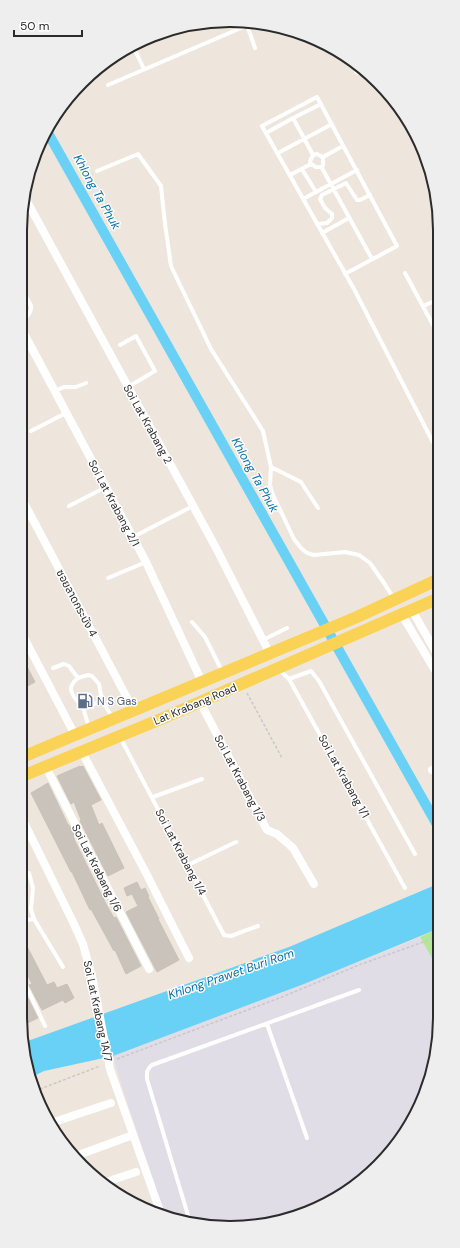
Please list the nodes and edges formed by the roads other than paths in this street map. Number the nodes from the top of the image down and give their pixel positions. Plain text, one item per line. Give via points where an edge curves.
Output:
1 (243, 27) edge
2 (249, 28) edge
3 (255, 48) dead end
4 (135, 51) edge
5 (144, 69) junction
6 (356, 72) dead end
7 (359, 73) edge
8 (108, 84) dead end
9 (321, 104) junction
10 (293, 118) junction
11 (332, 124) junction
12 (266, 133) junction
13 (304, 138) junction
14 (344, 146) junction
15 (278, 153) junction
16 (313, 155) junction
17 (323, 157) junction
18 (311, 164) junction
19 (322, 167) junction
20 (302, 169) junction
21 (357, 170) junction
22 (97, 171) dead end
23 (290, 175) junction
24 (330, 184) junction
25 (333, 190) junction
26 (316, 192) junction
27 (370, 195) junction
28 (303, 199) junction
29 (29, 205) edge
30 (349, 218) junction
31 (317, 224) junction
32 (322, 232) junction
33 (372, 259) junction
34 (405, 273) dead end
35 (345, 274) junction
36 (27, 298) edge
37 (433, 302) edge
38 (424, 306) junction
39 (27, 317) edge
40 (433, 324) edge
41 (27, 339) edge
42 (120, 345) dead end
43 (86, 383) dead end
44 (128, 387) junction
45 (54, 391) junction
46 (66, 413) junction
47 (31, 430) dead end
48 (433, 443) edge
49 (271, 467) junction
50 (106, 487) junction
51 (69, 506) dead end
52 (193, 506) junction
53 (318, 508) dead end
54 (27, 517) edge
55 (132, 537) junction
56 (146, 562) junction
57 (108, 578) dead end
58 (433, 582) edge
59 (394, 600) junction
60 (433, 601) edge
61 (407, 613) junction
62 (192, 622) dead end
63 (287, 628) dead end
64 (263, 640) junction
65 (27, 643) edge
66 (433, 650) edge
67 (270, 654) junction
68 (433, 665) edge
69 (282, 667) junction
70 (53, 668) dead end
71 (224, 673) junction
72 (78, 678) junction
73 (289, 679) junction
74 (202, 682) junction
75 (102, 701) junction
76 (200, 702) junction
77 (83, 708) junction
78 (134, 711) junction
79 (114, 719) junction
80 (90, 729) junction
81 (75, 735) junction
82 (120, 737) junction
83 (82, 752) junction
84 (27, 755) edge
85 (46, 767) junction
86 (27, 774) edge
87 (202, 779) dead end
88 (152, 797) junction
89 (27, 828) edge
90 (236, 842) dead end
91 (415, 854) dead end
92 (188, 865) junction
93 (28, 873) dead end
94 (314, 884) dead end
95 (405, 888) dead end
96 (34, 918) junction
97 (27, 920) edge
98 (258, 926) dead end
99 (189, 958) dead end
100 (63, 967) dead end
101 (149, 969) dead end
102 (27, 988) edge
103 (359, 990) dead end
104 (267, 1024) junction
105 (45, 1026) dead end
106 (111, 1103) dead end
107 (55, 1122) edge
108 (133, 1135) junction
109 (308, 1138) dead end
110 (79, 1155) edge
111 (136, 1172) dead end
112 (109, 1181) edge
113 (159, 1208) edge
114 (188, 1216) edge

1 - 5 lane
2 - 3 lane
4 - 5 lane
5 - 8 lane
6 - 7 lane
9 - 10 lane
9 - 11 lane
9 - 12 lane via 317,97 310,100 262,126
10 - 12 lane
10 - 13 lane
11 - 13 lane
11 - 14 lane
12 - 15 lane
13 - 15 lane
13 - 16 lane
14 - 17 lane
14 - 21 lane
15 - 23 lane
16 - 17 lane
16 - 18 lane
17 - 19 lane
18 - 19 lane
18 - 20 lane
19 - 24 lane
20 - 23 lane
20 - 26 lane
21 - 24 lane
21 - 27 lane
22 - 49 lane via 138,154 161,186 172,266 210,349 264,431
23 - 28 lane
24 - 25 lane
24 - 26 lane
25 - 27 lane via 346,183 357,200
25 - 30 lane
25 - 31 lane via 322,195 320,199 332,214 332,218 327,223
26 - 28 lane
27 - 33 lane via 397,246
28 - 31 lane
29 - 44 street, Soi Lat Krabang 2
30 - 32 lane
30 - 33 lane
31 - 32 lane
32 - 35 lane
33 - 35 lane
34 - 38 lane
35 - 48 lane
36 - 39 lane via 32,310
37 - 38 lane
38 - 40 lane
41 - 45 street, Soi Lat Krabang 2/1
42 - 44 lane via 136,336 155,371
43 - 45 lane
44 - 52 street, Soi Lat Krabang 2
45 - 46 street, Soi Lat Krabang 2/1
46 - 47 lane
46 - 50 street, Soi Lat Krabang 2/1
49 - 53 lane via 301,482
49 - 59 lane via 270,485 273,495 301,548 307,554 314,555 345,552 359,555 370,563
50 - 51 lane
50 - 55 street, Soi Lat Krabang 2/1
52 - 55 lane
52 - 64 street, Soi Lat Krabang 2
54 - 78 street, ซอยลาดกระบัง 4
55 - 56 street, Soi Lat Krabang 2/1
56 - 57 lane
56 - 74 street, Soi Lat Krabang 2/1
58 - 59 main road, Lat Krabang Road
59 - 67 main road, Lat Krabang Road
60 - 61 main road, Lat Krabang Road
61 - 66 street
61 - 68 street
61 - 69 main road, Lat Krabang Road
62 - 71 lane via 205,637
63 - 64 lane
64 - 67 street, Soi Lat Krabang 2
65 - 81 street
67 - 71 main road, Lat Krabang Road
69 - 73 lane, Soi Lat Krabang 1/1
69 - 76 main road, Lat Krabang Road
70 - 72 lane via 64,664 69,666
71 - 74 main road, Lat Krabang Road
72 - 75 lane via 92,676 99,684
72 - 77 lane via 70,687
73 - 91 lane via 311,671 319,680
73 - 95 lane, Soi Lat Krabang 1/1
74 - 78 main road, Lat Krabang Road
75 - 77 lane
75 - 79 lane
76 - 82 main road, Lat Krabang Road
76 - 94 street, Soi Lat Krabang 1/3 via 268,830 293,848
77 - 80 lane
78 - 79 main road, Lat Krabang Road
79 - 80 main road, Lat Krabang Road
80 - 81 main road, Lat Krabang Road
81 - 84 main road, Lat Krabang Road
82 - 83 main road, Lat Krabang Road
82 - 88 lane, Soi Lat Krabang 1/4
83 - 85 main road, Lat Krabang Road
83 - 99 street
85 - 86 main road, Lat Krabang Road
85 - 101 street, Soi Lat Krabang 1/6
87 - 88 lane
88 - 92 lane, Soi Lat Krabang 1/4
89 - 108 street, Soi Lat Krabang 1A/7 via 83,944 110,1069
90 - 92 lane
92 - 98 lane, Soi Lat Krabang 1/4 via 224,935 231,936
93 - 96 lane via 33,888 31,909
96 - 97 lane
96 - 100 lane
102 - 105 lane
103 - 104 lane
104 - 109 lane
104 - 114 lane via 152,1066 146,1072
106 - 107 street
108 - 110 street
108 - 113 street, Soi Lat Krabang 1A/7
111 - 112 street

